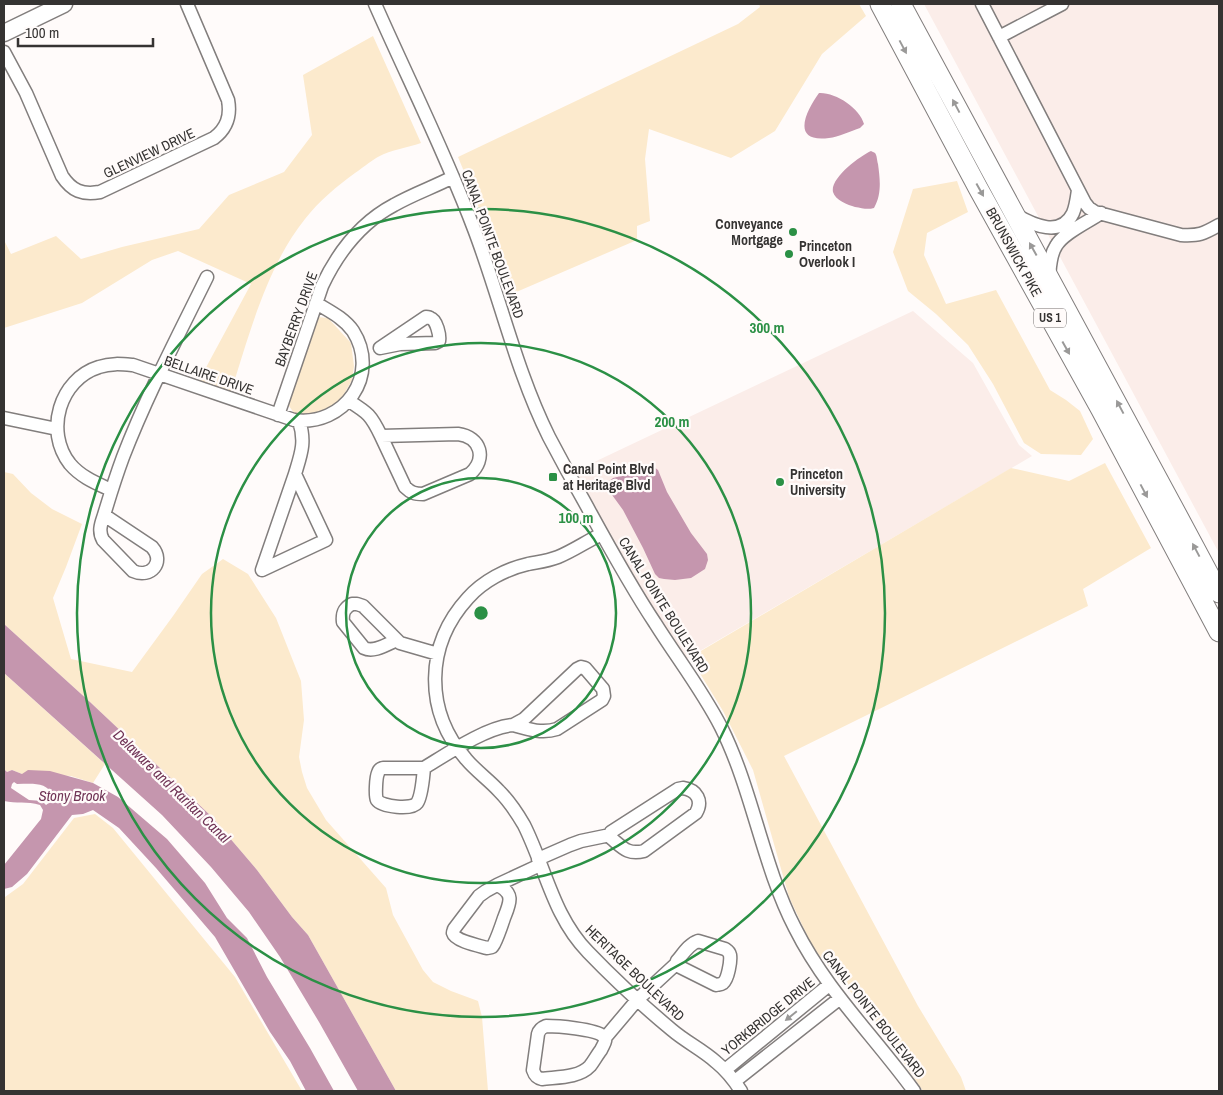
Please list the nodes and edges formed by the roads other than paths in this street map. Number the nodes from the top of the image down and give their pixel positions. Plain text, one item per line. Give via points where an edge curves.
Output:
1 (64, 4) edge
2 (187, 4) edge
3 (375, 4) edge
4 (880, 4) edge
5 (901, 4) edge
6 (982, 4) edge
7 (1062, 4) edge
8 (4, 32) edge
9 (999, 37) junction
10 (4, 52) edge
11 (453, 177) junction
12 (1078, 190) junction
13 (1101, 213) junction
14 (1014, 214) junction
15 (1219, 225) edge
16 (207, 276) dead end
17 (1049, 277) junction
18 (316, 303) junction
19 (380, 348) dead end
20 (361, 352) junction
21 (159, 374) junction
22 (349, 401) junction
23 (278, 415) junction
24 (4, 418) edge
25 (300, 421) junction
26 (57, 429) junction
27 (381, 436) junction
28 (294, 474) junction
29 (111, 490) junction
30 (104, 515) junction
31 (602, 534) junction
32 (1219, 593) edge
33 (1219, 632) edge
34 (397, 640) dead end
35 (438, 654) junction
36 (513, 725) junction
37 (457, 748) junction
38 (424, 768) dead end
39 (610, 835) junction
40 (539, 862) junction
41 (497, 885) junction
42 (676, 964) dead end
43 (829, 985) junction
44 (839, 999) junction
45 (637, 1000) junction
46 (604, 1038) junction
47 (725, 1070) junction
48 (738, 1086) edge
49 (914, 1091) edge

1 - 8 main road
2 - 10 street, GLENVIEW DRIVE via 228,100 226,125 214,138 100,192 74,189 62,176
3 - 11 street, CANAL POINTE BOULEVARD
4 -> 33 highway, BRUNSWICK PIKE / US 1
14 -> 5 highway, BRUNSWICK PIKE / US 1
6 - 9 street
7 - 9 street
9 - 12 street
11 - 18 street, BAYBERRY DRIVE via 394,205 363,226 330,269
11 - 31 street, CANAL POINTE BOULEVARD via 487,264 535,408
12 - 13 street via 1089,208
12 - 14 street via 1074,211 1068,221 1057,227 1044,228
13 - 15 street via 1180,235 1202,234
13 - 17 street via 1064,237 1055,247
17 -> 14 highway, BRUNSWICK PIKE / US 1
16 - 21 street
32 -> 17 highway, BRUNSWICK PIKE / US 1
18 - 20 street, BELLAIRE DRIVE via 345,322 358,341
18 - 23 street, BAYBERRY DRIVE
19 - 20 street
20 - 22 street, BELLAIRE DRIVE via 362,371
21 - 23 street, BELLAIRE DRIVE
21 - 26 street, BELLAIRE DRIVE via 120,364 87,372 64,396
21 - 29 street
22 - 25 street, BELLAIRE DRIVE via 323,418
22 - 27 street via 372,418
23 - 25 street, BELLAIRE DRIVE
24 - 26 street
25 - 28 street via 303,449
26 - 29 street, BELLAIRE DRIVE via 62,452 72,467 87,479
27 - 27 street via 405,487 416,494 470,474 479,463 479,450 465,435
28 - 28 street via 292,483 262,570 326,540
29 - 30 street
30 - 30 street via 99,529 102,540 133,572 150,572 157,562 152,547
31 - 35 street, HERITAGE BOULEVARD via 559,557 513,568 482,585 458,610
31 - 43 street, CANAL POINTE BOULEVARD via 631,586 720,725 744,782 782,902 809,955
34 - 35 street
35 - 37 street, HERITAGE BOULEVARD via 435,686 440,715
36 - 36 street via 542,732 556,729 602,700 603,689 581,667 524,719
36 - 37 street
37 - 38 street
37 - 40 street, HERITAGE BOULEVARD via 512,806
39 - 39 street via 625,850 644,851 696,813 700,803 698,796 689,789 678,789
39 - 40 street via 570,845
40 - 41 street
40 - 45 street, HERITAGE BOULEVARD via 559,912 572,933
41 - 41 street via 479,896 454,929 454,936 492,947 510,903 507,892
42 - 45 street
43 - 44 street, CANAL POINTE BOULEVARD
43 -> 47 street, YORKBRIDGE DRIVE
44 - 48 street
44 - 49 street, CANAL POINTE BOULEVARD
45 - 46 street
45 - 47 street, HERITAGE BOULEVARD
46 - 46 street via 575,1028 542,1028 538,1031 534,1075 542,1079 584,1071 593,1063 605,1042
47 - 48 street, HERITAGE BOULEVARD

